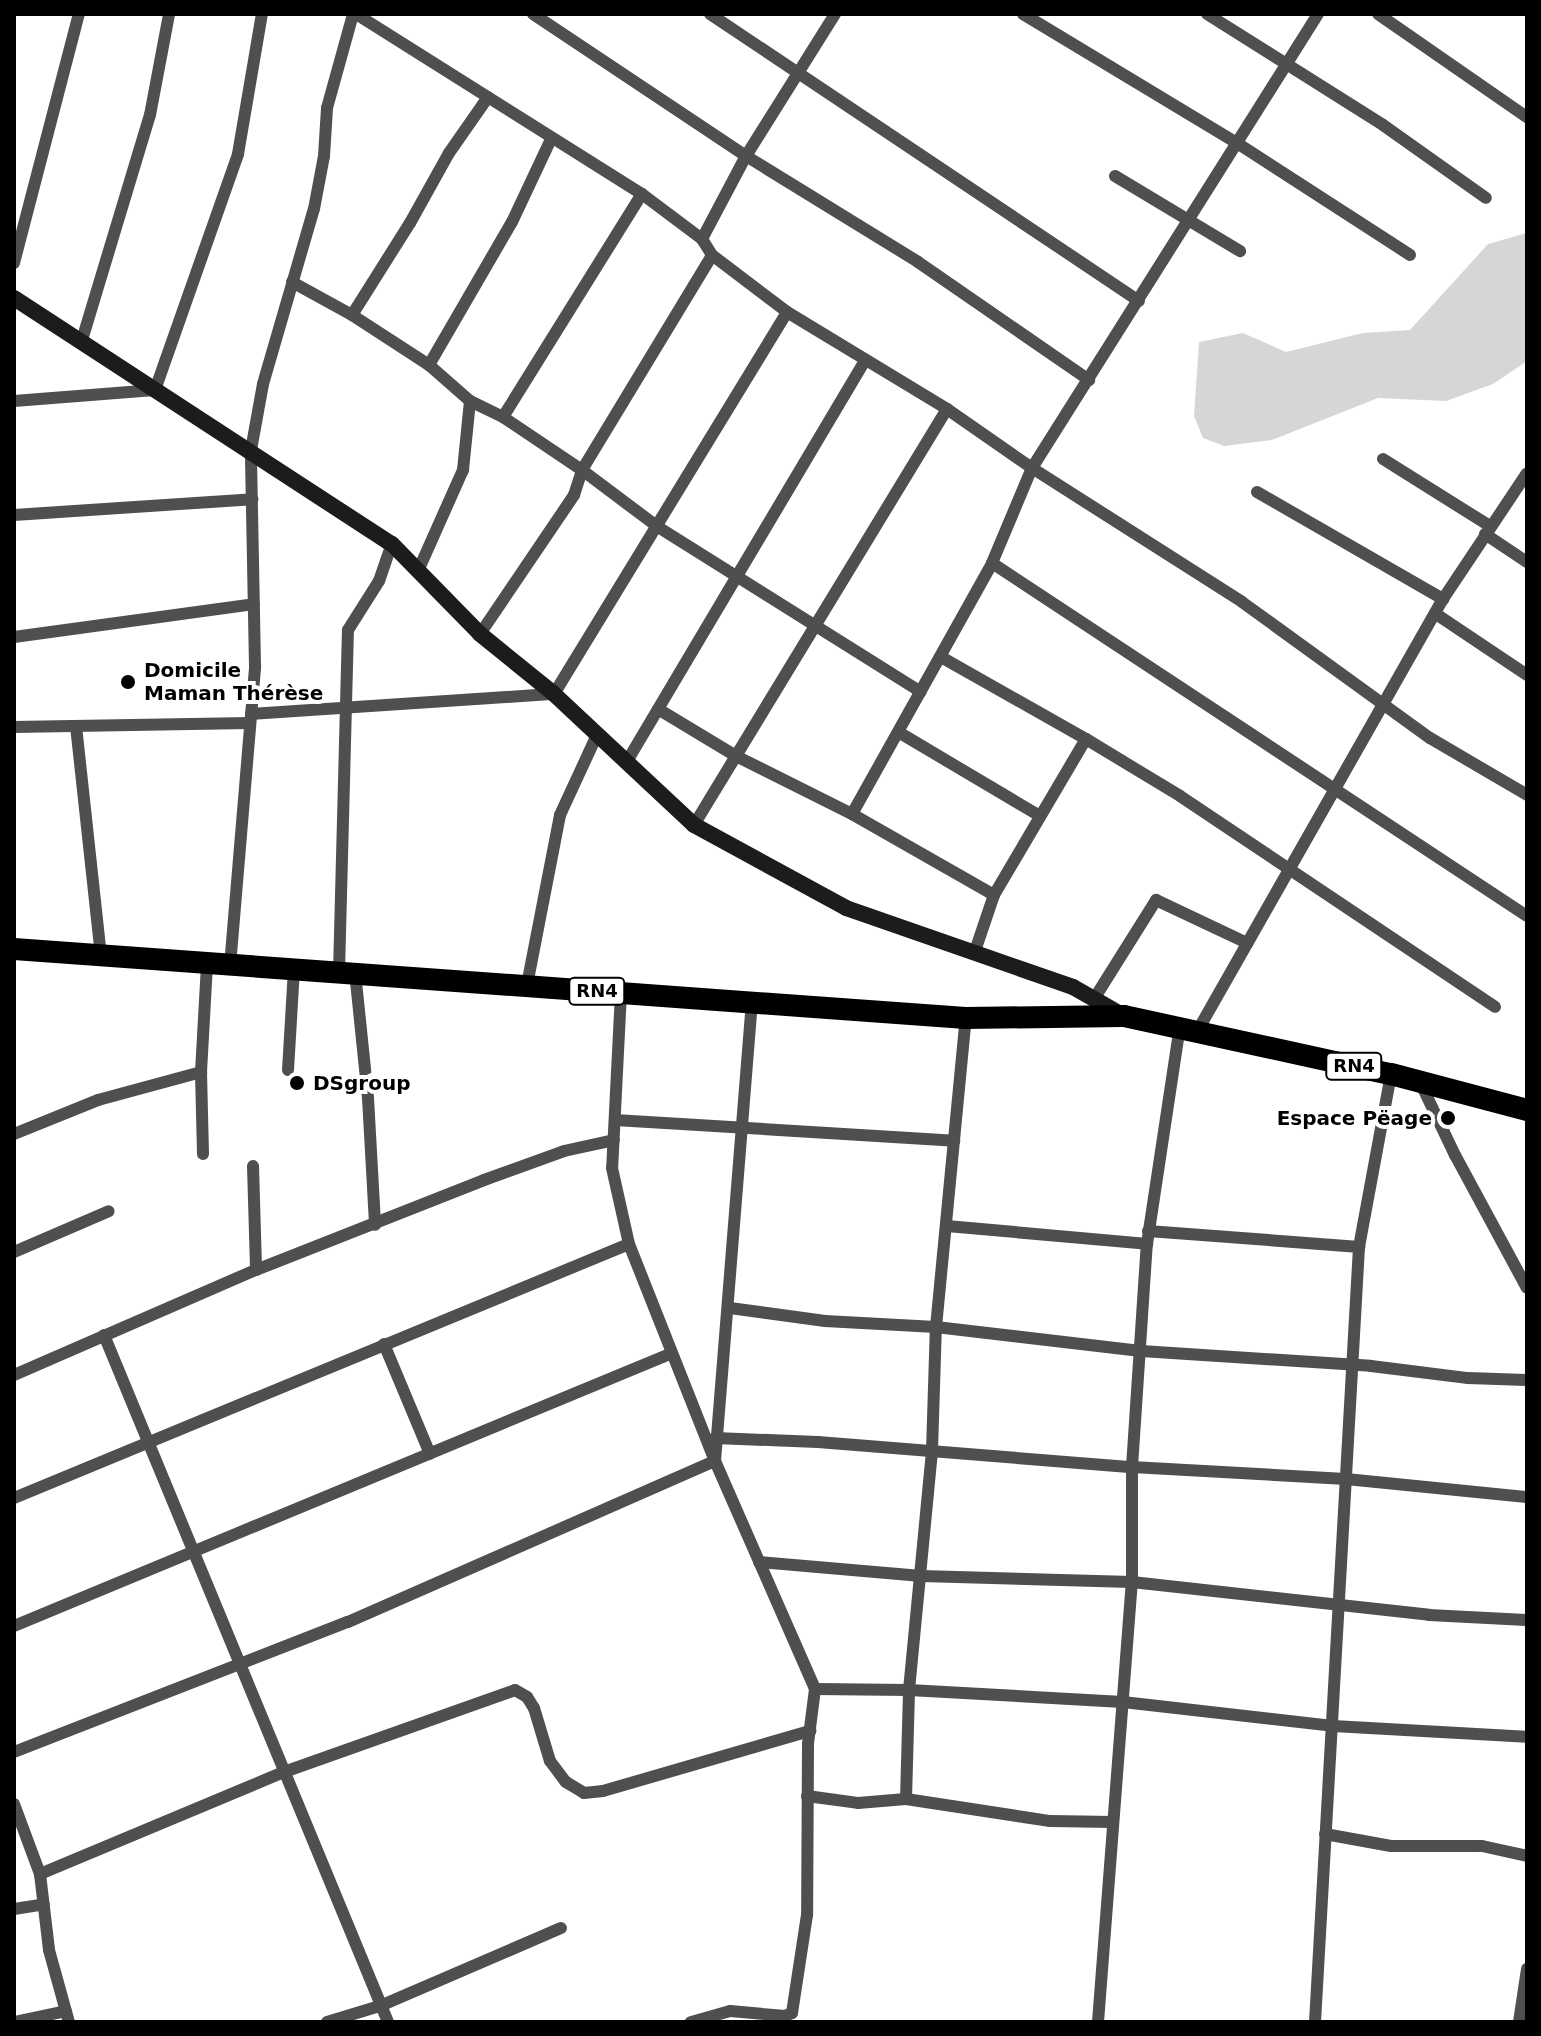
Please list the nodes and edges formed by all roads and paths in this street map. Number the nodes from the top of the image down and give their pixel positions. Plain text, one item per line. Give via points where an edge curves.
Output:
1 (79, 14) edge
2 (169, 14) edge
3 (262, 14) edge
4 (354, 14) edge
5 (533, 14) edge
6 (710, 14) edge
7 (835, 14) edge
8 (1023, 14) edge
9 (1207, 14) edge
10 (1318, 14) edge
11 (1378, 14) edge
12 (1287, 63) junction
13 (797, 73) junction
14 (488, 97) junction
15 (1527, 117) edge
16 (551, 139) junction
17 (1237, 143) junction
18 (746, 156) junction
19 (1115, 176) dead end
20 (642, 194) junction
21 (1486, 198) dead end
22 (1187, 221) junction
23 (702, 239) junction
24 (1240, 251) dead end
25 (712, 255) junction
26 (1410, 255) dead end
27 (14, 263) edge
28 (292, 282) junction
29 (14, 298) edge
30 (1139, 301) junction
31 (787, 312) junction
32 (352, 315) junction
33 (82, 340) junction
34 (865, 360) junction
35 (429, 365) junction
36 (1089, 380) junction
37 (155, 390) junction
38 (14, 401) edge
39 (470, 401) junction
40 (947, 409) junction
41 (503, 417) junction
42 (251, 450) junction
43 (1383, 459) dead end
44 (1032, 468) junction
45 (582, 470) junction
46 (1527, 473) edge
47 (1257, 492) dead end
48 (252, 499) junction
49 (14, 515) edge
50 (658, 527) junction
51 (1487, 530) junction
52 (392, 544) junction
53 (1527, 562) edge
54 (992, 563) junction
55 (418, 571) junction
56 (736, 577) junction
57 (1443, 599) junction
58 (254, 604) junction
59 (1436, 614) junction
60 (817, 625) junction
61 (480, 634) junction
62 (14, 637) edge
63 (941, 657) junction
64 (1527, 675) edge
65 (921, 692) junction
66 (554, 694) junction
67 (1384, 703) junction
68 (345, 708) junction
69 (658, 709) junction
70 (251, 719) junction
71 (76, 726) junction
72 (14, 727) edge
73 (900, 733) junction
74 (597, 735) junction
75 (1086, 739) junction
76 (736, 756) junction
77 (626, 763) junction
78 (1336, 787) junction
79 (1527, 795) edge
80 (852, 814) junction
81 (1038, 815) junction
82 (694, 825) junction
83 (1289, 871) junction
84 (994, 895) junction
85 (1527, 916) edge
86 (1247, 943) junction
87 (14, 949) edge
88 (974, 954) junction
89 (101, 956) junction
90 (207, 964) junction
91 (230, 966) junction
92 (294, 969) junction
93 (347, 972) junction
94 (527, 985) junction
95 (621, 993) junction
96 (1094, 999) junction
97 (752, 1003) junction
98 (1495, 1007) dead end
99 (1124, 1016) junction
100 (966, 1018) junction
101 (1189, 1028) junction
102 (288, 1070) dead end
103 (201, 1072) junction
104 (1391, 1074) junction
105 (1420, 1082) junction
106 (1527, 1110) edge
107 (615, 1120) junction
108 (743, 1130) junction
109 (14, 1134) edge
110 (614, 1140) junction
111 (954, 1141) junction
112 (203, 1154) dead end
113 (253, 1166) dead end
114 (109, 1211) dead end
115 (375, 1225) junction
116 (947, 1226) junction
117 (1147, 1238) junction
118 (629, 1244) junction
119 (1359, 1247) junction
120 (14, 1252) edge
121 (256, 1270) junction
122 (1527, 1288) edge
123 (730, 1308) junction
124 (936, 1327) junction
125 (104, 1335) junction
126 (384, 1344) junction
127 (1141, 1351) junction
128 (672, 1353) junction
129 (1352, 1365) junction
130 (14, 1375) edge
131 (1527, 1380) edge
132 (715, 1438) junction
133 (149, 1440) junction
134 (932, 1451) junction
135 (430, 1454) junction
136 (715, 1461) junction
137 (1132, 1467) junction
138 (1346, 1479) junction
139 (1527, 1497) edge
140 (14, 1498) edge
141 (193, 1552) junction
142 (759, 1562) junction
143 (921, 1576) junction
144 (1132, 1582) junction
145 (1341, 1603) junction
146 (1527, 1620) edge
147 (14, 1626) edge
148 (238, 1664) junction
149 (815, 1689) junction
150 (909, 1690) junction
151 (1123, 1702) junction
152 (1333, 1726) junction
153 (810, 1731) junction
154 (1527, 1737) edge
155 (14, 1752) edge
156 (284, 1772) junction
157 (807, 1796) junction
158 (906, 1799) junction
159 (14, 1804) edge
160 (1113, 1822) junction
161 (1325, 1834) junction
162 (1527, 1856) edge
163 (40, 1874) junction
164 (44, 1904) junction
165 (14, 1909) edge
166 (561, 1928) dead end
167 (1527, 1973) edge
168 (380, 2006) junction
169 (68, 2016) edge
170 (14, 2022) edge
171 (327, 2022) edge
172 (388, 2022) edge
173 (691, 2022) edge
174 (1098, 2022) edge
175 (1315, 2022) edge
176 (1519, 2022) edge

1 - 27 street
2 - 33 street via 150,115
3 - 37 street via 238,154
4 - 14 street
4 - 28 street via 327,108 314,209
5 - 18 street
6 - 13 street
7 - 13 street
8 - 17 street
9 - 12 street
10 - 12 street
11 - 15 street
12 - 17 street
12 - 21 street
13 - 18 street
13 - 30 street
14 - 16 street
14 - 32 street
16 - 20 street
16 - 35 street via 512,222
17 - 22 street
17 - 26 street
18 - 23 street
18 - 36 street via 918,262
19 - 22 street
20 - 23 street
20 - 41 street
22 - 24 street
22 - 30 street
23 - 25 street
25 - 31 street
25 - 45 street
28 - 32 street
28 - 42 street
29 - 33 street
30 - 36 street
31 - 34 street
31 - 50 street
32 - 35 street
33 - 37 street
34 - 40 street
34 - 56 street
35 - 39 street
36 - 44 street
37 - 38 street
37 - 42 street
39 - 41 street
39 - 55 street via 463,470
40 - 44 street
40 - 60 street
41 - 45 street
42 - 48 street
42 - 52 street
43 - 51 street
44 - 54 street
44 - 67 street via 1161,548
45 - 50 street
45 - 61 street via 574,495
46 - 51 street
47 - 57 street
48 - 49 street
48 - 58 street
50 - 56 street
50 - 66 street
51 - 53 street
51 - 57 street
52 - 55 street
52 - 68 street via 379,581 348,630
54 - 63 street
54 - 78 street
55 - 61 street
56 - 60 street
56 - 69 street
57 - 59 street
58 - 62 street
58 - 70 street
59 - 64 street
59 - 67 street
60 - 65 street
60 - 76 street
61 - 66 street
63 - 65 street
63 - 75 street
65 - 73 street
66 - 68 street
66 - 74 street
67 - 78 street
67 - 79 street via 1430,738
68 - 70 street
68 - 93 street
69 - 76 street
69 - 77 street
70 - 71 street
70 - 91 street
71 - 72 street
71 - 89 street
73 - 80 street
73 - 81 street
74 - 77 street
74 - 94 street via 560,815
75 - 81 street
75 - 83 street
76 - 80 street
76 - 82 street
77 - 82 street
78 - 83 street
78 - 85 street
80 - 84 street
81 - 84 street
82 - 88 street via 846,908
83 - 86 street
83 - 98 street
84 - 88 street
86 - 96 street via 1156,900
86 - 101 street
87 - 89 highway, RN4
88 - 96 street
89 - 90 highway, RN4
90 - 91 highway, RN4
90 - 103 street
91 - 92 highway, RN4
92 - 93 highway, RN4
92 - 102 street
93 - 94 highway, RN4
93 - 115 street via 368,1098
94 - 95 highway, RN4
95 - 97 highway, RN4
95 - 107 street
96 - 99 street
97 - 100 highway, RN4
97 - 108 street
99 - 100 highway, RN4
99 - 101 highway, RN4
100 - 111 street
101 - 104 highway, RN4
101 - 117 street
103 - 109 street via 98,1100
103 - 112 street
104 - 105 highway, RN4
104 - 119 street
105 - 106 highway, RN4
105 - 122 street
107 - 108 street
107 - 110 street
108 - 111 street
108 - 123 street
110 - 115 street via 564,1151
110 - 118 street via 614,1185
111 - 116 street
113 - 121 street
114 - 120 street
115 - 121 street
116 - 117 street
116 - 124 street
117 - 119 street
117 - 127 street
118 - 126 street
118 - 128 street
119 - 129 street
121 - 125 street
123 - 124 street via 825,1321
123 - 132 street
124 - 127 street
124 - 134 street
125 - 130 street
125 - 133 street
126 - 133 street
126 - 135 street
127 - 129 street
127 - 137 street
128 - 135 street
128 - 136 street
129 - 131 street
129 - 138 street
132 - 134 street
132 - 136 street
133 - 140 street
133 - 141 street
134 - 137 street
134 - 143 street
135 - 141 street
136 - 142 street
136 - 148 street via 348,1622
137 - 138 street
137 - 144 street
138 - 139 street
138 - 145 street
141 - 147 street
141 - 148 street
142 - 143 street
142 - 149 street
143 - 144 street
143 - 150 street
144 - 145 street
144 - 151 street
145 - 146 street
145 - 152 street
148 - 155 street
148 - 156 street
149 - 150 street
149 - 153 street
150 - 151 street
150 - 158 street
151 - 152 street
151 - 160 street
152 - 154 street
152 - 161 street
153 - 156 street via 584,1793 566,1782 550,1761 534,1708 515,1690
153 - 157 street
156 - 163 street
156 - 168 street
157 - 158 street via 858,1803
157 - 173 street via 807,1915 792,2013 730,2011
158 - 160 street via 1050,1821
159 - 163 street
160 - 174 street
161 - 162 street via 1391,1846 1482,1846
161 - 175 street
163 - 164 street
164 - 165 street
164 - 169 street via 49,1950
166 - 168 street
167 - 176 street
168 - 171 street
168 - 172 street
169 - 170 street

